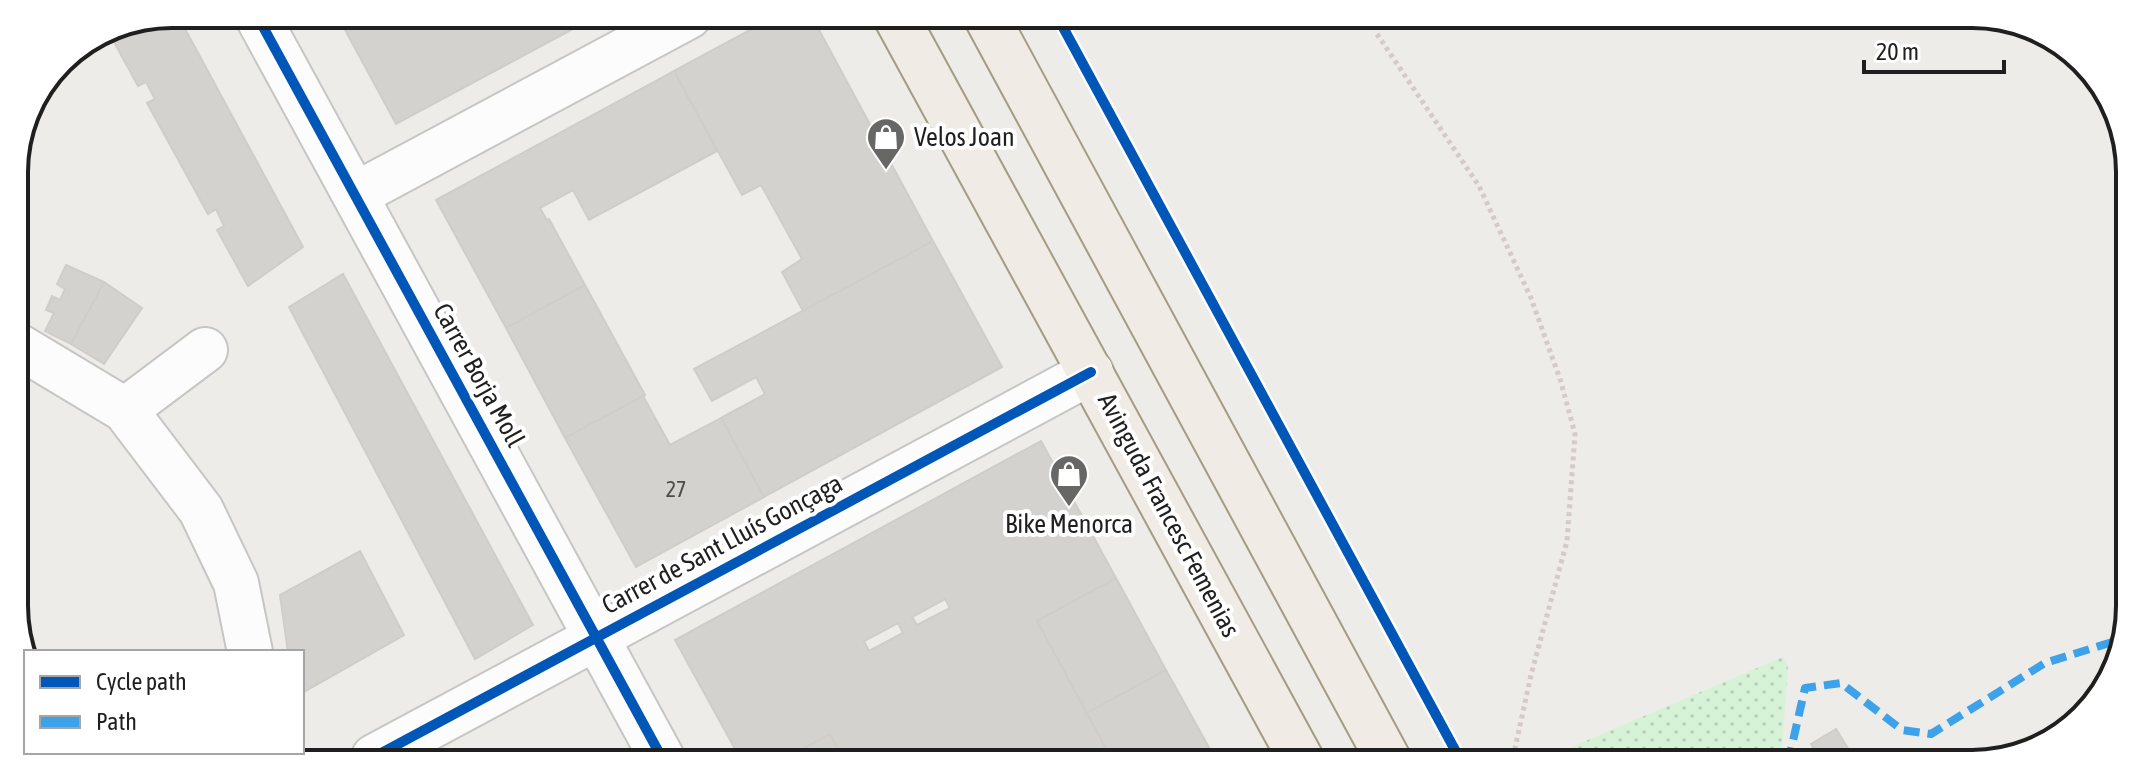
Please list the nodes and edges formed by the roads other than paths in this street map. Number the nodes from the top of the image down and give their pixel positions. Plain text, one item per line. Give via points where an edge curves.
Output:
1 (264, 28) edge
2 (667, 28) edge
3 (902, 28) edge
4 (992, 28) edge
5 (355, 195) junction
6 (205, 350) dead end
7 (28, 352) edge
8 (1091, 372) junction
9 (125, 410) junction
10 (594, 637) junction
11 (250, 650) edge
12 (387, 750) edge
13 (658, 750) edge
14 (1296, 750) edge
15 (1383, 750) edge

1 - 5 street, Carrer Borja Moll
2 - 5 street
3 - 8 main road, Avinguda Francesc Femenias
4 - 15 main road
5 - 10 street, Carrer Borja Moll
6 - 9 street
7 - 9 street
8 - 10 street, Carrer de Sant Lluís Gonçaga
8 - 14 main road, Avinguda Francesc Femenias
9 - 11 street via 201,510 236,583
10 - 12 street, Carrer de Sant Lluís Gonçaga
10 - 13 street, Carrer Borja Moll

